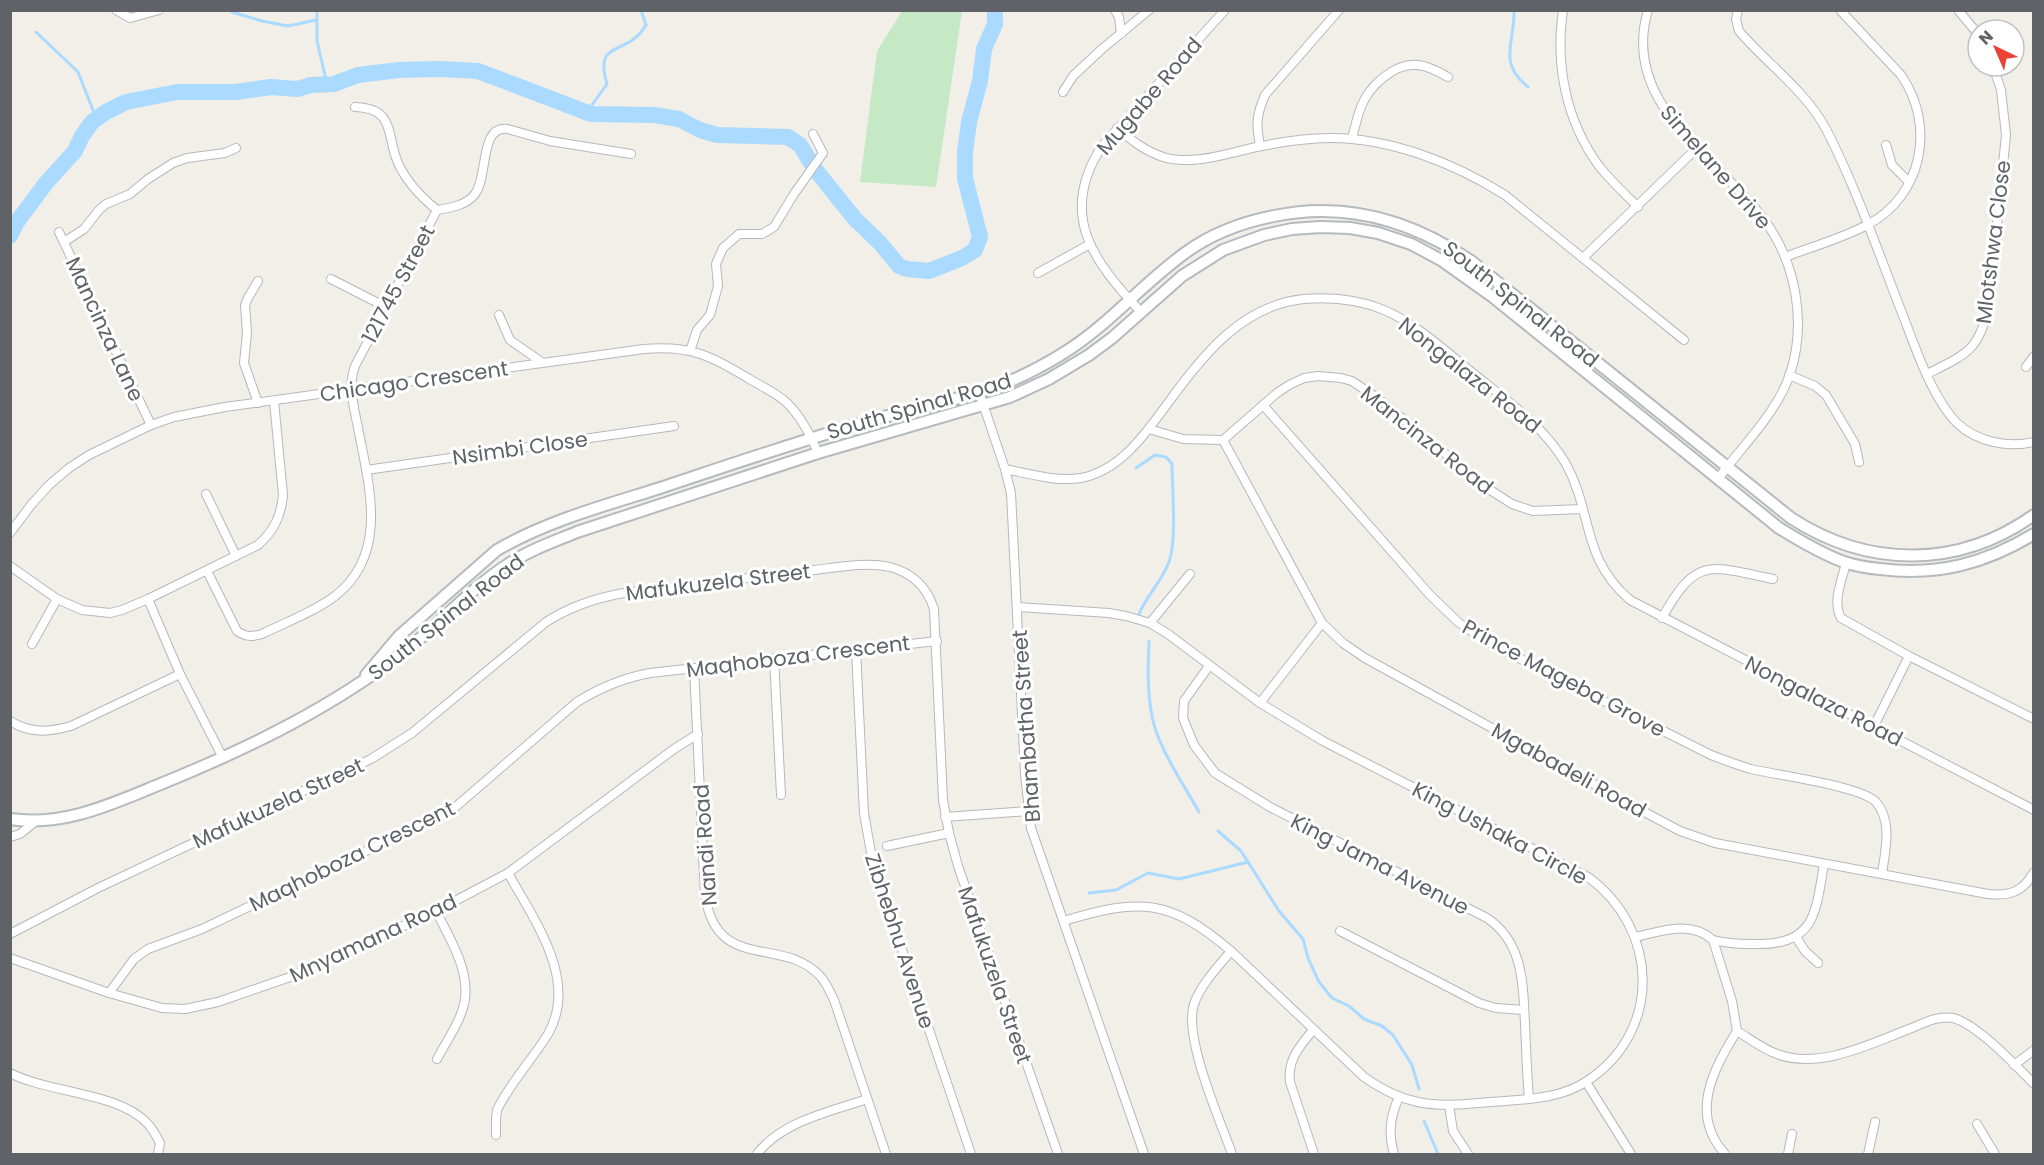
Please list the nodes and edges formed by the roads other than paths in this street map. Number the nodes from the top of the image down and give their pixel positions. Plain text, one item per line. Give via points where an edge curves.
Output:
1 (116, 10) edge
2 (159, 10) edge
3 (1115, 10) edge
4 (1149, 10) edge
5 (1225, 10) edge
6 (1339, 10) edge
7 (1563, 10) edge
8 (1648, 10) edge
9 (1738, 10) edge
10 (1840, 10) edge
11 (1121, 34) junction
12 (1448, 77) dead end
13 (1997, 78) edge
14 (1063, 92) dead end
15 (355, 107) dead end
16 (1117, 128) junction
17 (813, 134) dead end
18 (1352, 138) junction
19 (1886, 145) dead end
20 (1260, 146) junction
21 (236, 147) dead end
22 (1697, 148) junction
23 (631, 154) dead end
24 (1909, 182) junction
25 (1638, 207) junction
26 (437, 210) junction
27 (1867, 225) junction
28 (59, 232) dead end
29 (64, 242) junction
30 (1090, 244) junction
31 (1584, 257) junction
32 (1785, 257) junction
33 (1038, 273) dead end
34 (331, 279) dead end
35 (258, 281) dead end
36 (1131, 301) junction
37 (386, 307) junction
38 (1142, 312) junction
39 (499, 315) dead end
40 (1684, 340) dead end
41 (690, 351) junction
42 (2034, 356) edge
43 (543, 363) junction
44 (2026, 367) dead end
45 (1928, 374) junction
46 (1790, 375) junction
47 (351, 390) junction
48 (979, 392) junction
49 (274, 401) junction
50 (258, 403) junction
51 (1263, 405) junction
52 (984, 406) junction
53 (151, 425) junction
54 (674, 426) dead end
55 (1149, 429) junction
56 (812, 438) junction
57 (1223, 440) junction
58 (2034, 442) edge
59 (818, 453) junction
60 (1859, 462) dead end
61 (1726, 467) junction
62 (1005, 469) junction
63 (366, 470) junction
64 (1718, 478) junction
65 (206, 494) dead end
66 (1582, 509) junction
67 (2034, 514) edge
68 (10, 533) edge
69 (2034, 534) edge
70 (236, 556) junction
71 (1846, 563) junction
72 (10, 566) edge
73 (207, 571) junction
74 (1190, 574) dead end
75 (1773, 579) dead end
76 (57, 599) junction
77 (148, 599) junction
78 (1018, 607) junction
79 (1662, 618) junction
80 (1150, 623) junction
81 (1322, 623) junction
82 (937, 640) junction
83 (32, 644) dead end
84 (856, 650) junction
85 (1909, 656) junction
86 (774, 658) junction
87 (1209, 666) junction
88 (694, 668) junction
89 (180, 674) junction
90 (358, 685) junction
91 (1260, 703) junction
92 (2034, 719) edge
93 (10, 721) edge
94 (1874, 726) junction
95 (698, 734) junction
96 (223, 758) junction
97 (781, 795) dead end
98 (2034, 810) edge
99 (1028, 811) junction
100 (945, 817) junction
101 (10, 819) edge
102 (36, 821) junction
103 (949, 834) junction
104 (10, 837) edge
105 (887, 846) dead end
106 (1824, 864) junction
107 (2034, 872) edge
108 (508, 873) junction
109 (1882, 874) junction
110 (436, 910) junction
111 (1064, 921) junction
112 (1340, 931) dead end
113 (10, 934) edge
114 (1636, 937) junction
115 (1796, 937) junction
116 (1713, 940) junction
117 (1231, 951) junction
118 (10, 958) edge
119 (1818, 963) dead end
120 (109, 993) junction
121 (1524, 1010) junction
122 (1313, 1030) junction
123 (1737, 1031) junction
124 (2034, 1050) edge
125 (437, 1059) dead end
126 (2014, 1065) junction
127 (10, 1073) edge
128 (1586, 1082) junction
129 (2034, 1084) edge
130 (1399, 1097) junction
131 (867, 1099) junction
132 (1529, 1099) junction
133 (1449, 1105) junction
134 (1875, 1122) dead end
135 (1977, 1124) dead end
136 (1792, 1134) dead end
137 (496, 1135) dead end
138 (158, 1155) edge
139 (757, 1155) edge
140 (886, 1155) edge
141 (971, 1155) edge
142 (1058, 1155) edge
143 (1144, 1155) edge
144 (1232, 1155) edge
145 (1314, 1155) edge
146 (1394, 1155) edge
147 (1468, 1155) edge
148 (1631, 1155) edge
149 (1725, 1155) edge
150 (1788, 1155) edge
151 (1868, 1155) edge
152 (1995, 1155) edge

1 - 2 street via 130,18
3 - 11 street
4 - 11 street
5 - 16 street, Mugabe Road
6 - 20 street via 1265,95 1256,124
7 - 25 street via 1561,70 1566,99 1599,165
8 - 22 street, Simelane Drive via 1643,31 1648,75 1664,110
9 - 27 street via 1738,31 1819,117
10 - 24 street via 1910,87 1920,120 1921,144
11 - 14 street via 1078,71
12 - 18 street via 1419,65 1392,72 1368,95
13 - 45 street, Mlotshwa Close via 2006,135 1986,322 1972,347
15 - 26 street via 379,112 387,123 406,177
16 - 20 street via 1141,147 1175,159 1202,159
16 - 30 street, Mugabe Road via 1093,160 1084,185 1081,215
17 - 41 street via 823,154 778,222 762,234 739,234 723,248 716,264 718,286 710,315 697,330
18 - 20 street via 1316,138
18 - 31 street via 1417,154 1478,179 1515,202
19 - 24 street via 1893,165
21 - 29 street via 225,153 173,163 130,194 106,204 84,229
22 - 25 street
22 - 32 street, Simelane Drive via 1762,216
23 - 26 street, 121745 Street via 550,141 501,128 490,136 475,194 459,205
24 - 27 street via 1898,200
25 - 31 street
26 - 37 street, 121745 Street
27 - 32 street
27 - 45 street
28 - 29 street, Mancinza Lane
29 - 53 street, Mancinza Lane
30 - 33 street
30 - 36 street, Mugabe Road
31 - 40 street
32 - 46 street, Simelane Drive via 1798,322
34 - 37 street
35 - 50 street via 245,305 244,363
36 - 38 street, Mugabe Road
36 - 48 street, South Spinal Road via 1062,354 1019,377
36 - 61 street, South Spinal Road via 1167,267 1205,240 1254,221 1315,211 1388,220 1444,242 1471,261
37 - 47 street, 121745 Street via 355,366
38 - 52 street, South Spinal Road via 1089,355 1049,379
38 - 64 street, South Spinal Road via 1203,261 1243,241 1292,229 1320,227 1350,228 1387,236 1428,251 1464,276
39 - 43 street via 510,340
41 - 43 street, Chicago Crescent via 670,347 644,349
41 - 56 street, Chicago Crescent via 726,365 777,395 796,413
42 - 44 street
43 - 47 street, Chicago Crescent
45 - 58 street via 1944,407 1968,432 2004,444
46 - 60 street via 1826,395 1855,444
46 - 61 street, Simelane Drive via 1769,412
47 - 49 street, Chicago Crescent
47 - 63 street
48 - 52 street, Bhambatha Street
48 - 56 street, South Spinal Road
49 - 50 street, Chicago Crescent
49 - 70 street via 281,510 268,536
50 - 53 street, Chicago Crescent via 174,417
51 - 57 street, Mancinza Road
51 - 66 street, Mancinza Road via 1304,378 1328,376 1352,381 1512,504 1533,511
51 - 109 street, Prince Mageba Grove via 1458,622 1487,642 1711,755 1750,769 1869,797 1884,819
52 - 59 street, South Spinal Road
52 - 62 street, Bhambatha Street
53 - 68 street, Chicago Crescent via 69,468 31,505
54 - 63 street, Nsimbi Close
55 - 57 street via 1183,439
55 - 62 street, Nongalaza Road via 1126,453 1093,475 1064,479
55 - 66 street, Nongalaza Road via 1192,370 1237,326 1264,310 1302,299 1348,301 1384,310 1409,324 1538,427 1567,466
56 - 59 street, Chicago Crescent
56 - 90 street, South Spinal Road via 561,520 514,540 497,550 399,636
57 - 81 street, Mgabadeli Road
59 - 90 street, South Spinal Road via 577,532 525,554 488,579 407,650
61 - 64 street, Simelane Drive
61 - 67 street, South Spinal Road via 1808,529 1849,548 1879,554 1924,555 1973,546 1997,537
62 - 78 street, Bhambatha Street via 1012,503
63 - 73 street via 371,534 357,569 334,596 250,637 237,631
64 - 71 street, South Spinal Road via 1787,533
65 - 70 street
66 - 79 street, Nongalaza Road via 1596,555 1608,577 1630,600
69 - 71 street, South Spinal Road via 1991,556 1945,569 1895,571
70 - 73 street
71 - 85 street via 1837,605 1840,618
72 - 76 street
73 - 77 street
74 - 80 street
75 - 79 street via 1724,569 1703,571 1682,585
76 - 77 street via 95,613 122,610
76 - 83 street
77 - 89 street
78 - 80 street, King Ushaka Circle via 1109,613
78 - 99 street, Bhambatha Street
79 - 94 street, Nongalaza Road
80 - 87 street, King Ushaka Circle
81 - 91 street
81 - 106 street, Mgabadeli Road via 1356,653 1680,831 1715,843
82 - 84 street, Maqhoboza Crescent
82 - 100 street, Mafukuzela Street
82 - 113 street, Mafukuzela Street via 934,609 926,590 910,575 880,565 624,593 585,602 546,622 388,749
84 - 86 street, Maqhoboza Crescent
84 - 141 street, Zibhebhu Avenue via 864,813 873,864
85 - 92 street
85 - 94 street
86 - 88 street, Maqhoboza Crescent
86 - 97 street
87 - 91 street, King Ushaka Circle
87 - 121 street, King Jama Avenue via 1188,692 1182,708 1185,727 1207,765 1270,807 1493,922 1517,956
88 - 95 street, Nandi Road
88 - 120 street, Maqhoboza Crescent via 631,677 593,692 452,810 201,930 148,949 134,959
89 - 93 street via 63,728 39,732
89 - 96 street
90 - 96 street, South Spinal Road
91 - 114 street, King Ushaka Circle via 1323,741 1588,877 1621,908
94 - 98 street, Nongalaza Road
95 - 108 street, Mnyamana Road
95 - 131 street, Nandi Road via 705,895 714,926 728,940 799,962 821,976 834,1000
96 - 102 street, South Spinal Road via 84,814
99 - 100 street
99 - 111 street, Bhambatha Street
100 - 103 street, Mafukuzela Street
101 - 102 street, South Spinal Road
102 - 104 street
103 - 105 street
103 - 142 street, Mafukuzela Street
106 - 109 street, Mgabadeli Road
106 - 115 street via 1813,917
107 - 109 street, Mgabadeli Road via 2022,888 2007,895
108 - 110 street, Mnyamana Road
108 - 137 street via 552,957 559,996 547,1035 497,1110
110 - 120 street, Mnyamana Road via 293,976 204,1006 162,1008
110 - 125 street via 460,962 466,988 460,1015
111 - 117 street, King Ushaka Circle via 1119,907 1145,906 1187,919
111 - 143 street, Bhambatha Street
112 - 121 street via 1486,1006
114 - 116 street via 1686,928
114 - 128 street, King Ushaka Circle via 1643,989 1632,1031 1618,1053
115 - 116 street via 1773,944
115 - 119 street
116 - 123 street
117 - 122 street, King Ushaka Circle
117 - 144 street via 1200,991 1191,1019 1195,1049
118 - 120 street, Mnyamana Road
121 - 132 street, King Jama Avenue
122 - 130 street, King Ushaka Circle via 1364,1077
122 - 145 street via 1291,1061 1288,1073
123 - 126 street via 1775,1053 1807,1059 1849,1051 1935,1020 1952,1018 1975,1030
123 - 149 street via 1722,1055 1707,1096 1712,1134
124 - 126 street
126 - 129 street
127 - 138 street via 129,1111 148,1124 160,1143
128 - 132 street, King Ushaka Circle via 1558,1094
128 - 148 street
130 - 133 street, King Ushaka Circle
130 - 146 street via 1389,1128
131 - 139 street via 790,1127
131 - 140 street, Nandi Road
132 - 133 street, King Ushaka Circle
133 - 147 street via 1453,1131
134 - 151 street
135 - 152 street
136 - 150 street

